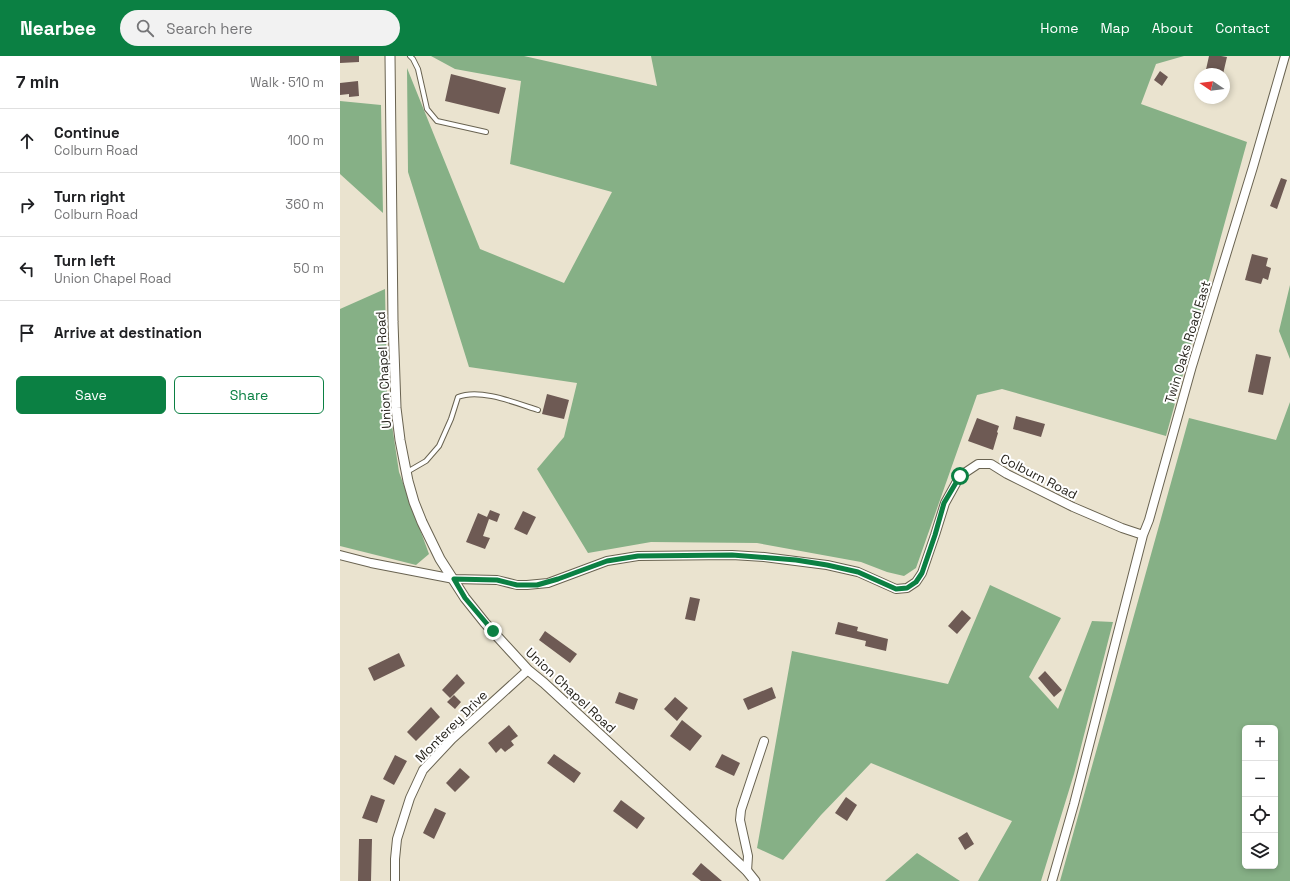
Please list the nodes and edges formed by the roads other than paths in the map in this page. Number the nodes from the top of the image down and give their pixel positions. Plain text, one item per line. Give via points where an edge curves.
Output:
1 (390, 56) edge
2 (410, 56) edge
3 (1285, 56) edge
4 (486, 132) dead end
5 (538, 410) dead end
6 (406, 472) junction
7 (1143, 535) junction
8 (340, 555) edge
9 (454, 579) junction
10 (528, 670) junction
11 (764, 741) dead end
12 (747, 871) junction
13 (395, 881) edge
14 (755, 881) edge
15 (1052, 881) edge

1 - 6 street, Union Chapel Road via 396,408
2 - 4 lane via 418,69 426,109 437,121
3 - 7 street, Twin Oaks Road East
5 - 6 lane via 485,395 471,394 458,397 439,446 426,461
6 - 9 street, Union Chapel Road via 422,522 440,560
7 - 9 street, Colburn Road via 1073,507 1019,481 991,464 978,464 960,476 944,503 922,573 916,582 907,588 896,589 858,572 827,565 780,558 732,555 638,556 607,561 537,585 517,585 497,580
7 - 15 street, Twin Oaks Road East
8 - 9 street, Colburn Road
9 - 10 street, Union Chapel Road via 485,623
10 - 12 street, Union Chapel Road
10 - 13 street, Monterey Drive via 452,739 423,770 410,798 397,839
11 - 12 street via 741,810 740,820 748,856
12 - 14 street, Union Chapel Road

